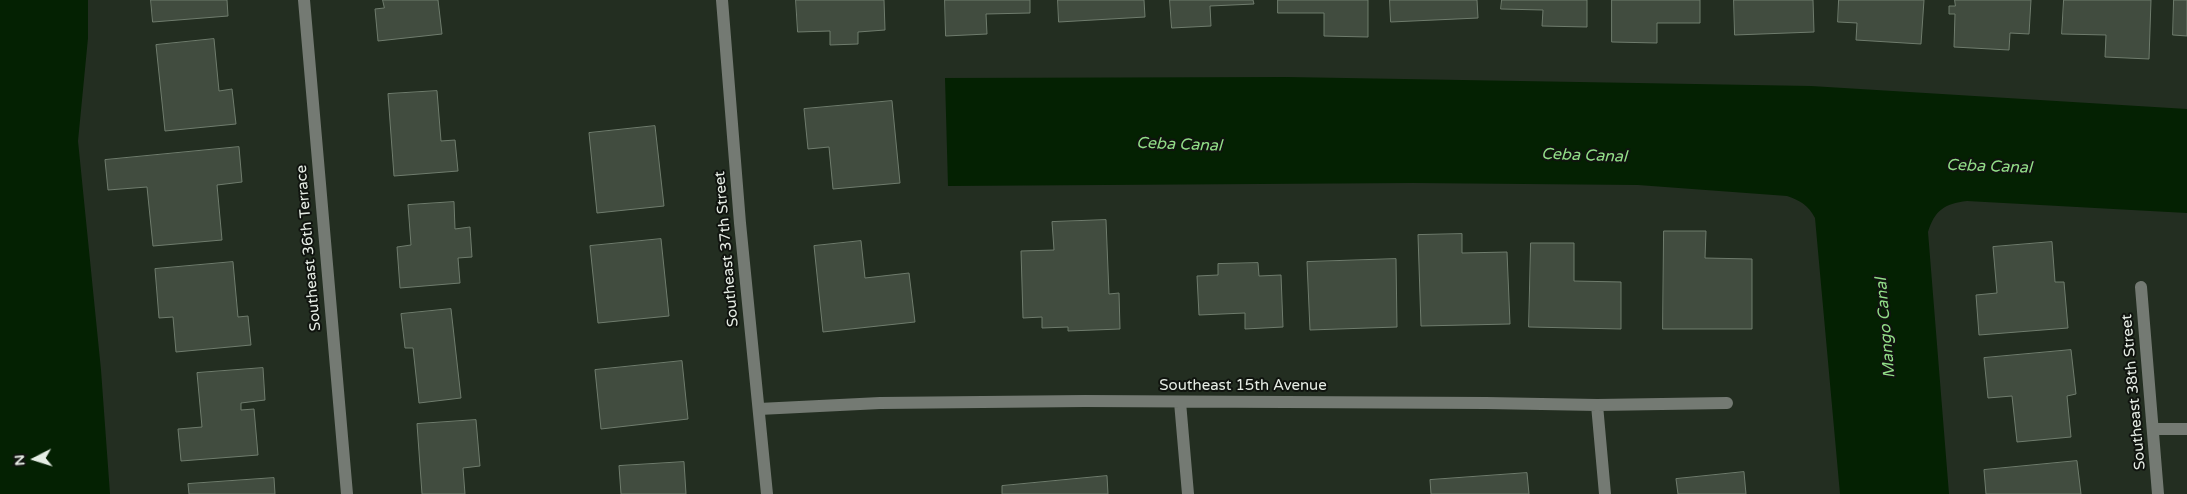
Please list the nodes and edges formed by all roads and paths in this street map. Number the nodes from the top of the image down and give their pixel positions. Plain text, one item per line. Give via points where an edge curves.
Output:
1 (304, 0) edge
2 (722, 0) edge
3 (2142, 287) dead end
4 (1180, 402) junction
5 (1727, 402) dead end
6 (1597, 405) junction
7 (759, 409) junction
8 (2187, 428) edge
9 (2154, 429) junction
10 (347, 494) edge
11 (767, 494) edge
12 (1188, 494) edge
13 (1605, 494) edge
14 (2158, 494) edge

1 - 10 street, Southeast 36th Terrace
2 - 7 street, Southeast 37th Street
3 - 9 street, Southeast 38th Street
4 - 6 street, Southeast 15th Avenue
4 - 7 street, Southeast 15th Avenue via 880,403
4 - 12 street
5 - 6 street, Southeast 15th Avenue
6 - 13 street
7 - 11 street, Southeast 37th Street
8 - 9 street
9 - 14 street, Southeast 38th Street

